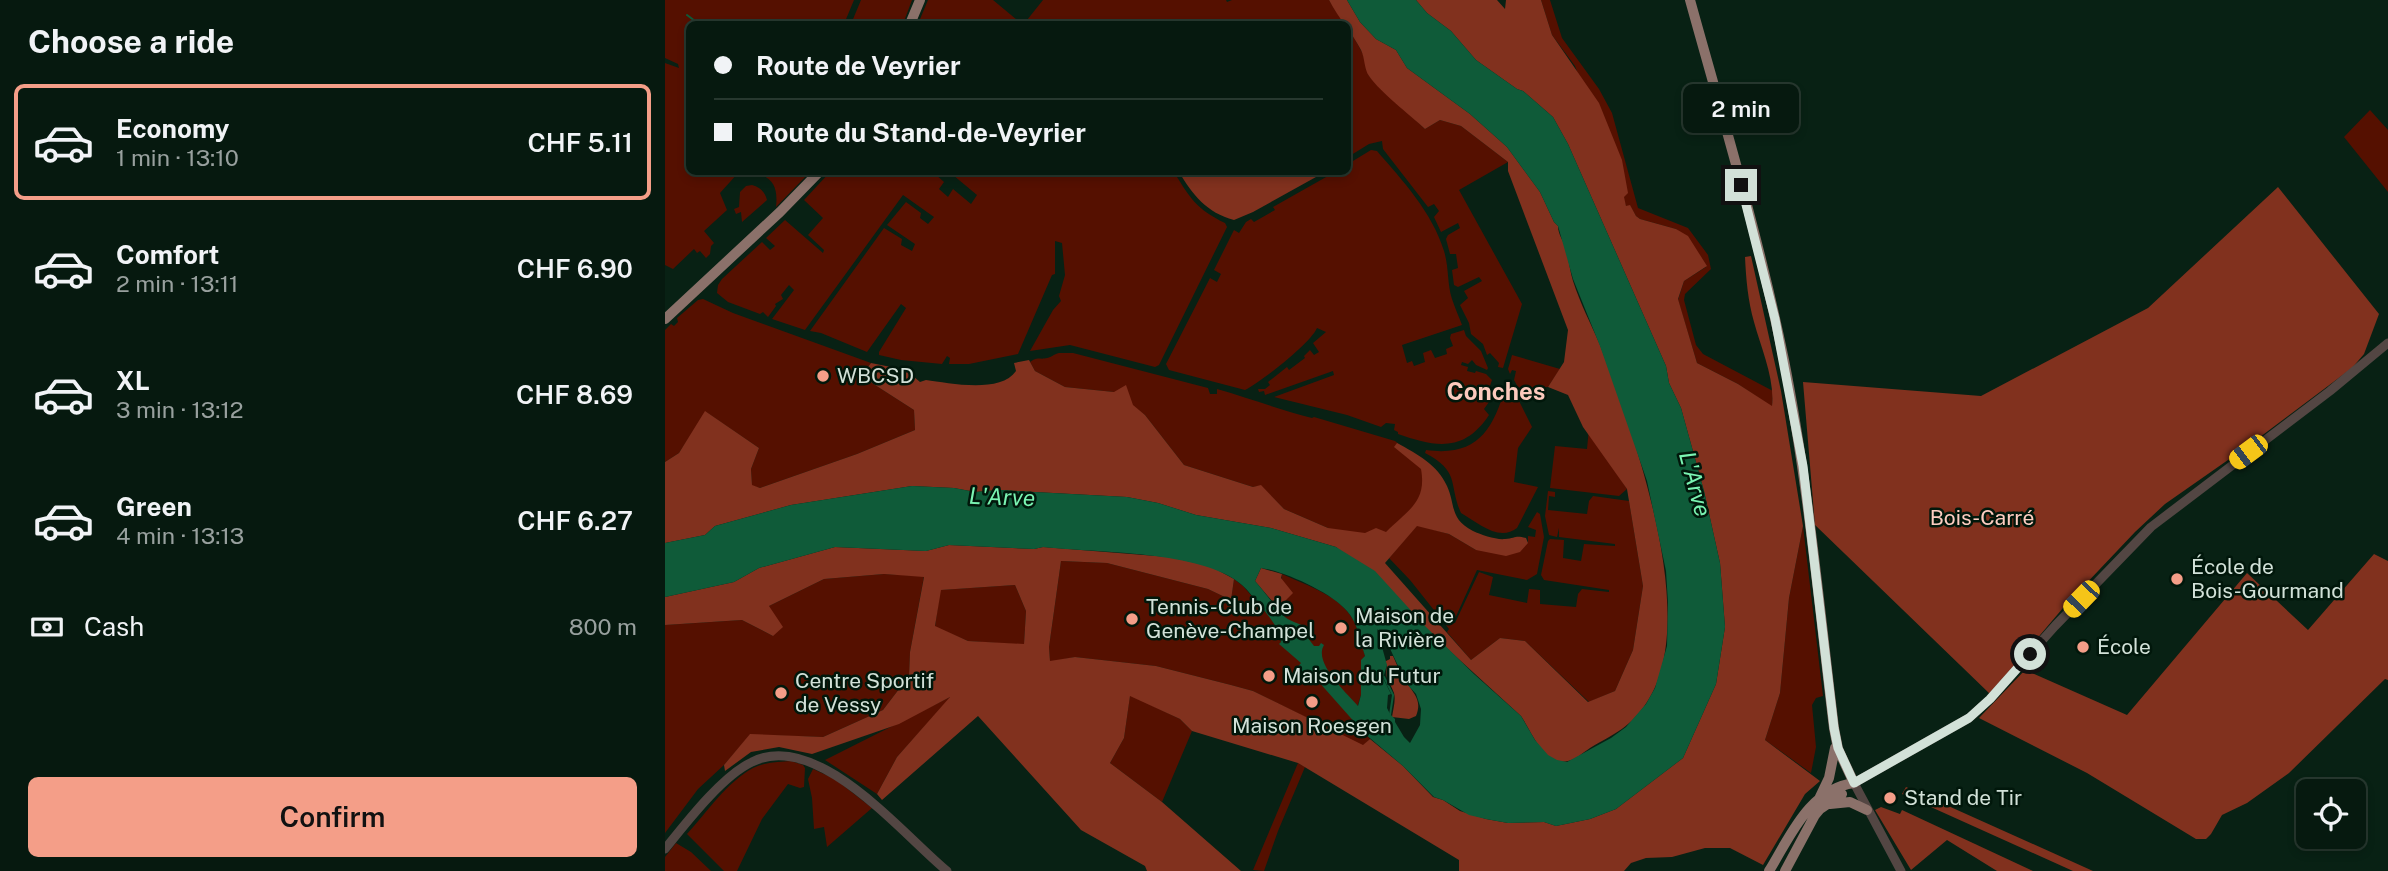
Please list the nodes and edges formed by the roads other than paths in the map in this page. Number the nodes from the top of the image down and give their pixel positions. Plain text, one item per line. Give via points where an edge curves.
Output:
1 (919, 0) edge
2 (1690, 0) edge
3 (911, 21) edge
4 (815, 175) edge
5 (665, 319) edge
6 (2388, 343) edge
7 (1836, 738) junction
8 (1854, 783) junction
9 (1822, 802) junction
10 (1867, 810) junction
11 (665, 849) edge
12 (947, 871) edge
13 (1769, 871) edge
14 (1785, 871) edge
15 (1901, 871) edge

1 - 3 main road
2 - 7 main road via 1784,362 1812,527
4 - 5 main road
6 - 8 street via 2151,527 1969,718
7 - 8 main road
7 - 9 main road
8 - 9 main road via 1842,786
8 - 10 street
9 - 10 main road via 1846,802
9 - 13 main road via 1807,810
9 - 14 main road
10 - 15 street
11 - 12 street via 740,769 778,755 811,763 847,783

